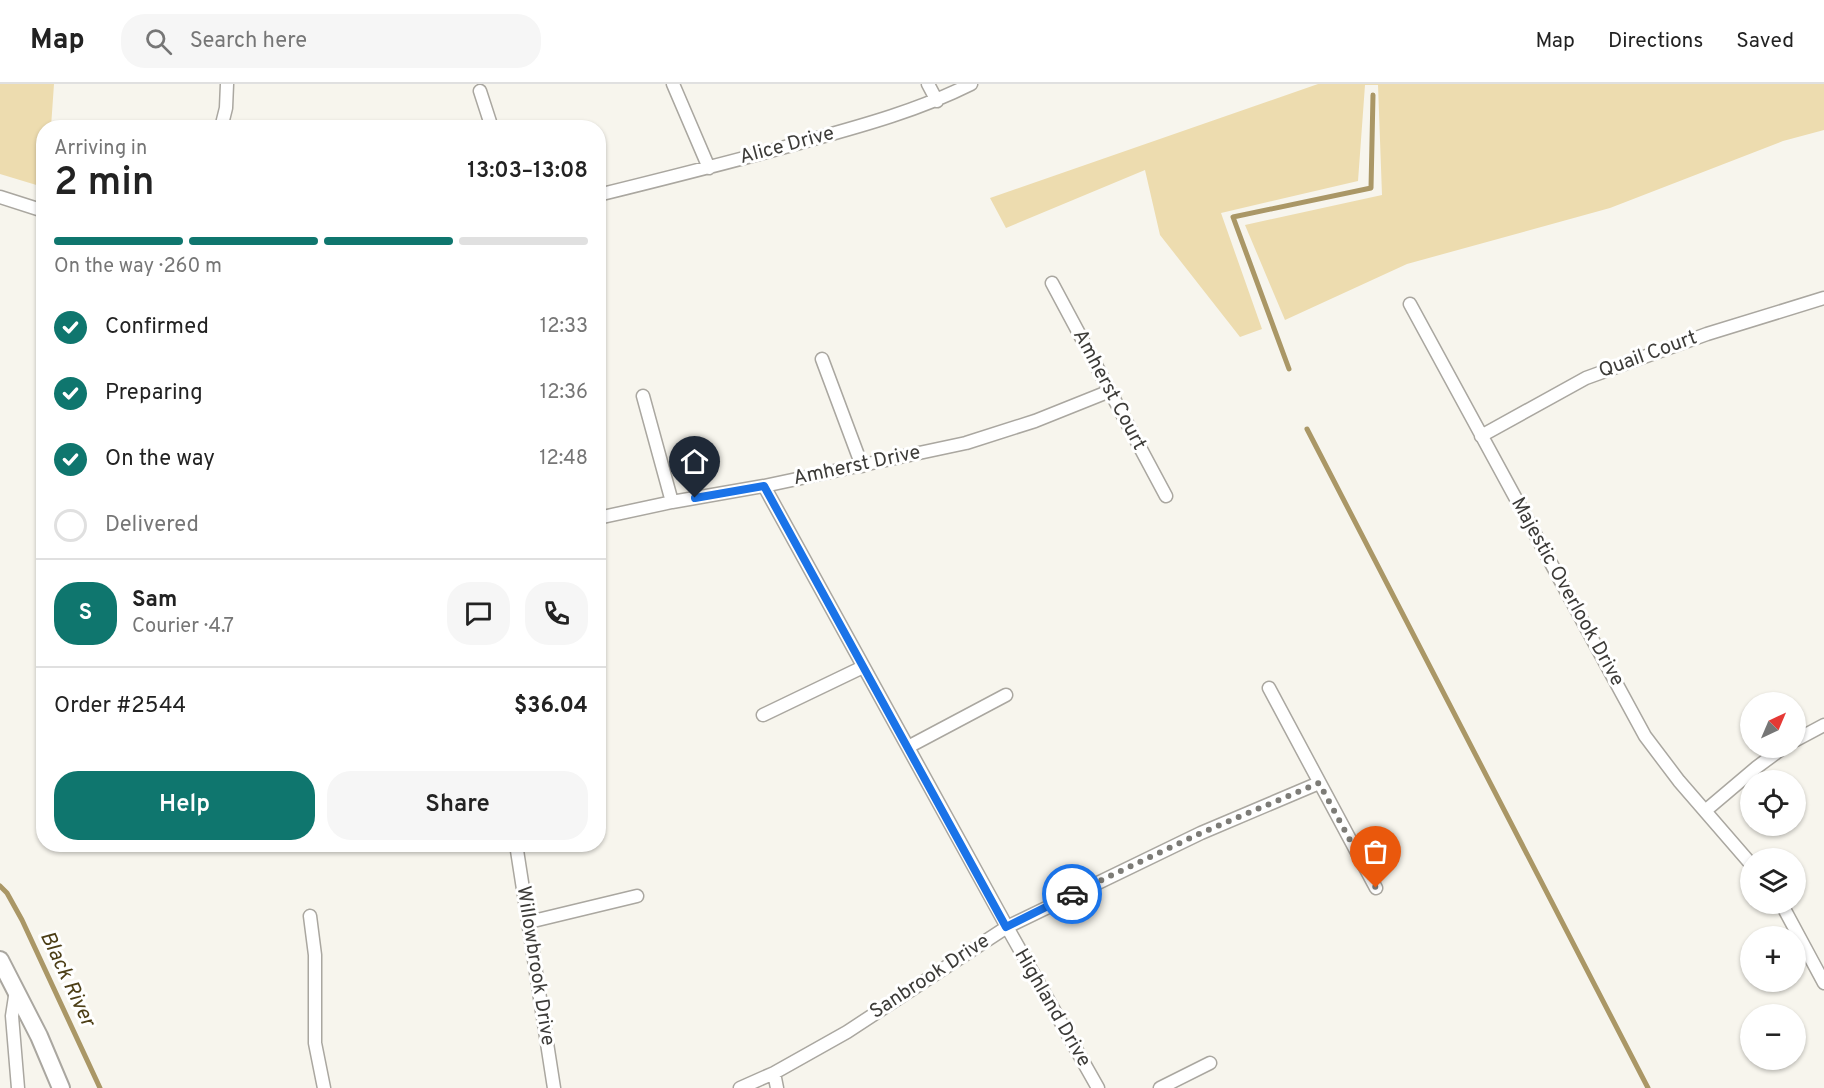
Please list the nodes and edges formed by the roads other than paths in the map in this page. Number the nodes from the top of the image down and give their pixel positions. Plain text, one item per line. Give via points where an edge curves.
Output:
1 (227, 84) edge
2 (674, 84) edge
3 (928, 84) edge
4 (971, 84) edge
5 (480, 91) dead end
6 (937, 102) junction
7 (223, 120) edge
8 (489, 120) edge
9 (709, 168) junction
10 (606, 193) edge
11 (0, 197) edge
12 (36, 208) edge
13 (1052, 283) dead end
14 (1824, 298) edge
15 (1410, 304) dead end
16 (822, 359) dead end
17 (1110, 391) junction
18 (643, 396) dead end
19 (1481, 436) junction
20 (862, 466) junction
21 (764, 486) junction
22 (1166, 496) dead end
23 (672, 502) junction
24 (606, 516) edge
25 (863, 667) junction
26 (1269, 688) dead end
27 (1006, 694) dead end
28 (764, 715) dead end
29 (1824, 725) edge
30 (1806, 735) edge
31 (908, 747) junction
32 (1769, 758) edge
33 (1319, 783) junction
34 (1705, 811) junction
35 (1740, 851) edge
36 (517, 852) edge
37 (1376, 888) dead end
38 (637, 896) dead end
39 (1787, 914) edge
40 (310, 916) dead end
41 (529, 922) junction
42 (1006, 927) junction
43 (0, 960) edge
44 (1824, 983) edge
45 (16, 989) junction
46 (1210, 1063) dead end
47 (774, 1073) junction
48 (18, 1088) edge
49 (61, 1088) edge
50 (324, 1088) edge
51 (554, 1088) edge
52 (740, 1088) edge
53 (777, 1088) edge
54 (1098, 1088) edge
55 (1160, 1088) edge

1 - 7 street
2 - 9 street
3 - 6 street
4 - 6 street, Alice Drive
5 - 8 street
6 - 9 street, Alice Drive
9 - 10 street, Alice Drive
11 - 12 street
13 - 17 street, Amherst Court
14 - 19 street, Quail Court via 1707,334 1586,378
15 - 19 street, Majestic Overlook Drive
16 - 20 street
17 - 20 street, Amherst Drive via 1007,431
17 - 22 street, Amherst Court
18 - 23 street
19 - 34 street, Majestic Overlook Drive via 1645,736
20 - 21 street, Amherst Drive
21 - 23 street, Amherst Drive
21 - 25 street, Highland Drive
23 - 24 street, Amherst Drive
25 - 28 street
25 - 31 street, Highland Drive
26 - 33 street
27 - 31 street
29 - 30 street
31 - 42 street, Highland Drive
32 - 34 street
33 - 37 street
33 - 42 street, Sanbrook Drive via 1201,833
34 - 35 street, Majestic Overlook Drive
36 - 41 street, Willowbrook Drive
38 - 41 street
39 - 44 street
40 - 50 street via 315,955 315,1043
41 - 51 street, Willowbrook Drive
42 - 47 street, Sanbrook Drive via 847,1032
42 - 54 street, Highland Drive
43 - 45 street
45 - 48 street via 12,1016
45 - 49 street
46 - 55 street
47 - 52 street, Sanbrook Drive
47 - 53 street

